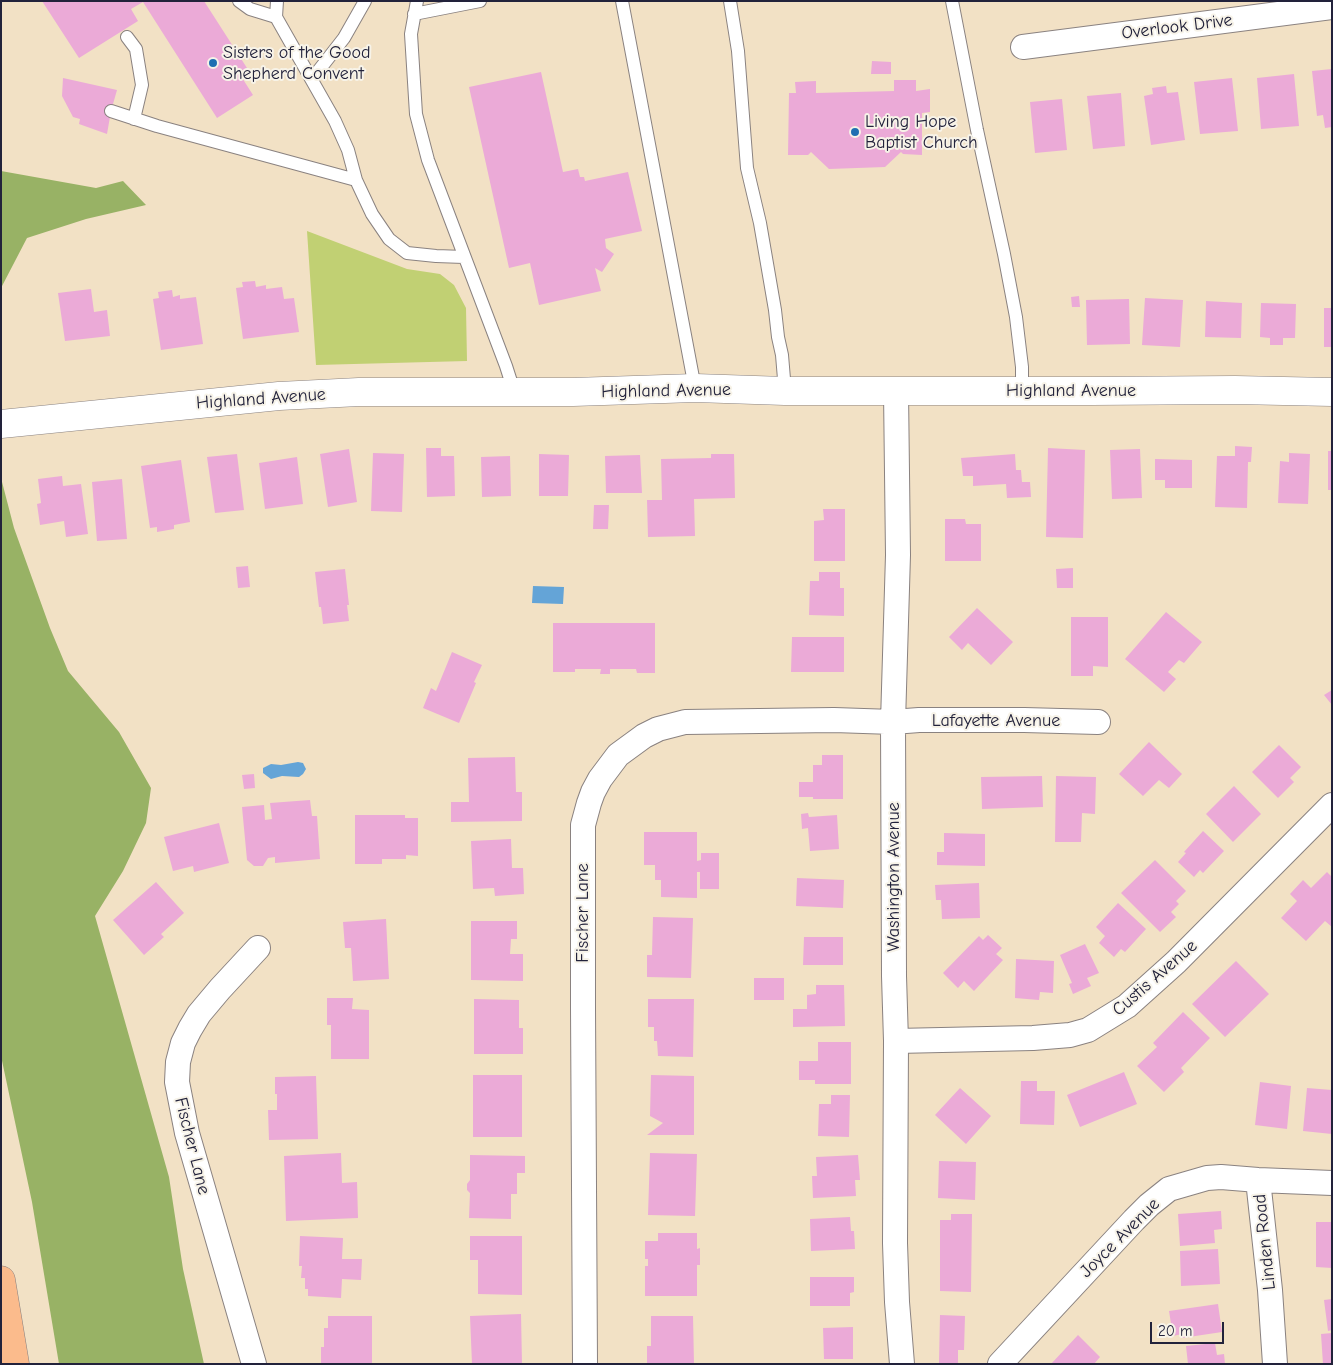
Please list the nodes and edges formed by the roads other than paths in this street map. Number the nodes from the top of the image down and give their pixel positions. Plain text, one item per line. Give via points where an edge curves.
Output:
1 (239, 1) edge
2 (277, 1) edge
3 (365, 1) edge
4 (480, 1) edge
5 (622, 1) edge
6 (730, 1) edge
7 (952, 1) edge
8 (1332, 7) edge
9 (416, 8) edge
10 (276, 17) junction
11 (127, 37) dead end
12 (1023, 47) dead end
13 (312, 79) junction
14 (111, 111) dead end
15 (134, 119) junction
16 (356, 180) junction
17 (464, 256) junction
18 (696, 388) junction
19 (514, 391) junction
20 (785, 391) junction
21 (896, 391) junction
22 (1022, 391) junction
23 (1332, 392) edge
24 (1, 424) edge
25 (893, 722) junction
26 (1098, 722) dead end
27 (1332, 805) edge
28 (258, 948) dead end
29 (896, 1041) junction
30 (1258, 1180) junction
31 (1332, 1183) edge
32 (1, 1280) edge
33 (15, 1364) edge
34 (254, 1364) edge
35 (585, 1364) edge
36 (902, 1364) edge
37 (1000, 1364) edge
38 (1276, 1364) edge

1 - 10 lane via 250,9
2 - 10 lane
3 - 13 lane via 344,38
4 - 9 lane
5 - 18 lane
6 - 20 lane via 738,51 747,168 775,310
7 - 22 lane via 1016,317
8 - 12 street, Overlook Drive
9 - 17 lane via 411,34 416,114 428,160
10 - 13 lane
11 - 15 lane via 136,49 142,85
13 - 16 lane via 348,150
14 - 15 lane
15 - 16 lane
16 - 17 lane via 372,214 389,239 407,253
17 - 19 lane
18 - 19 street, Highland Avenue
18 - 20 street, Highland Avenue
19 - 24 street, Highland Avenue via 279,396
20 - 21 street, Highland Avenue
21 - 22 street, Highland Avenue
21 - 25 street, Washington Avenue via 898,555
22 - 23 street, Highland Avenue
25 - 26 street, Lafayette Avenue
25 - 29 street, Washington Avenue
25 - 35 street, Fischer Lane via 834,720 685,722 669,725 644,736 618,755 593,792 583,825 582,848
27 - 29 street, Custis Avenue via 1176,962 1127,1006 1088,1030 1033,1038
28 - 34 street, Fischer Lane via 198,1014 183,1043 177,1082 187,1133
29 - 36 street, Washington Avenue via 895,1252
30 - 31 street, Joyce Avenue
30 - 37 street, Joyce Avenue via 1207,1178 1169,1190 1134,1220
30 - 38 street, Linden Road
32 - 33 highway

